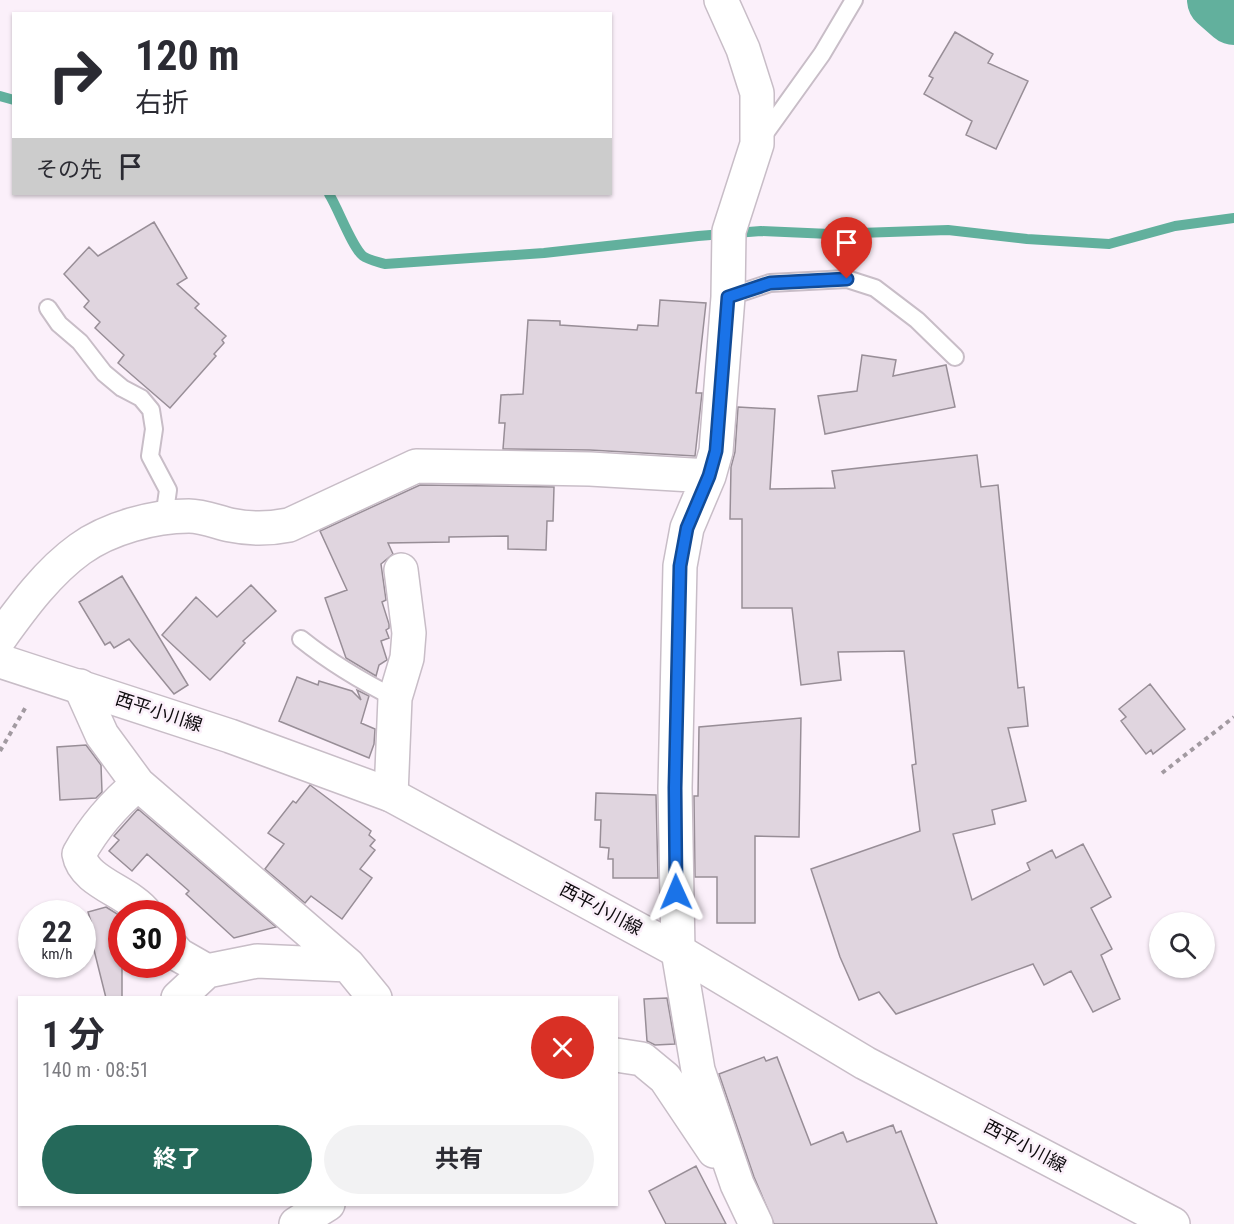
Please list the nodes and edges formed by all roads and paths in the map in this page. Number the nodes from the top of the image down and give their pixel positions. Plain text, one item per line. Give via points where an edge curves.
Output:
1 (721, 0) edge
2 (854, 0) edge
3 (757, 144) junction
4 (728, 297) junction
5 (48, 308) dead end
6 (955, 357) dead end
7 (709, 476) junction
8 (159, 518) junction
9 (401, 570) dead end
10 (0, 638) edge
11 (301, 639) dead end
12 (0, 661) edge
13 (45, 675) junction
14 (80, 686) junction
15 (395, 698) junction
16 (1234, 717) edge
17 (0, 751) edge
18 (1161, 773) dead end
19 (138, 784) junction
20 (391, 795) junction
21 (132, 900) edge
22 (678, 951) junction
23 (186, 959) edge
24 (348, 965) junction
25 (207, 971) junction
26 (180, 996) edge
27 (373, 996) edge
28 (618, 1055) edge
29 (738, 1184) junction
30 (325, 1206) edge
31 (296, 1224) edge
32 (756, 1224) edge
33 (1173, 1224) edge

1 - 3 street via 757,93
2 - 3 lane via 822,54
3 - 4 street via 729,231
4 - 6 lane via 770,283 847,279 874,288 917,320
4 - 7 street via 716,451
5 - 8 lane via 104,373 141,398 151,410 154,429 150,456 168,490
7 - 8 street via 566,468 416,466 289,525 268,529 191,516
7 - 22 street via 687,528 680,566 675,788
8 - 10 street via 109,532 80,548 21,608
9 - 15 street via 409,633 407,658
11 - 15 lane via 362,682
12 - 13 street, 西平小川線
13 - 14 street, 西平小川線
13 - 17 path
14 - 19 street via 102,735
14 - 20 street, 西平小川線
15 - 20 street
16 - 18 path
19 - 21 street via 118,800 79,854 80,862 95,877
19 - 24 street
20 - 22 street, 西平小川線
22 - 29 street via 698,1070
22 - 33 street, 西平小川線 via 865,1063
23 - 25 street
24 - 25 street via 258,961
24 - 27 street
25 - 26 street
28 - 29 street via 642,1059 665,1078
29 - 32 street
30 - 31 street

